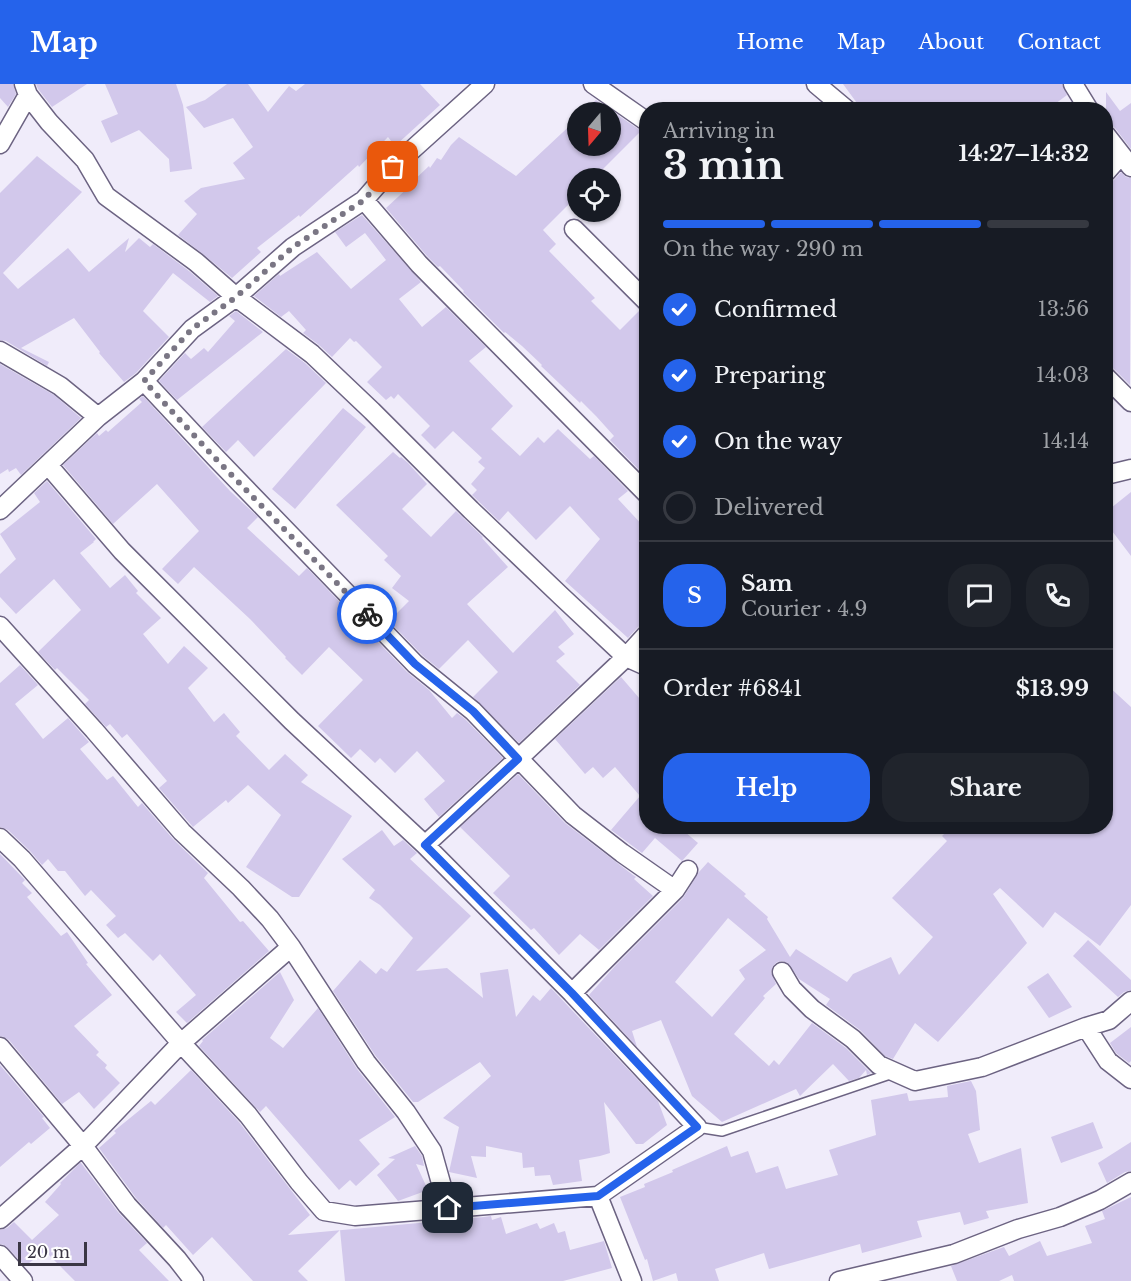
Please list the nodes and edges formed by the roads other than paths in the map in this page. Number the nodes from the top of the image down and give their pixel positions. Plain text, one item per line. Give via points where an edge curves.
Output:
1 (485, 84) edge
2 (592, 84) edge
3 (816, 84) edge
4 (1073, 84) edge
5 (26, 89) edge
6 (837, 102) edge
7 (1084, 102) edge
8 (639, 116) edge
9 (0, 144) edge
10 (1113, 144) edge
11 (1126, 161) edge
12 (364, 200) junction
13 (574, 229) dead end
14 (639, 294) edge
15 (236, 297) junction
16 (0, 351) edge
17 (144, 381) junction
18 (1113, 384) edge
19 (1131, 402) edge
20 (98, 417) junction
21 (48, 465) junction
22 (1131, 469) edge
23 (1113, 474) edge
24 (639, 486) edge
25 (0, 510) edge
26 (0, 626) edge
27 (639, 643) edge
28 (626, 657) junction
29 (639, 663) edge
30 (518, 759) junction
31 (0, 838) edge
32 (425, 845) junction
33 (688, 870) dead end
34 (675, 890) junction
35 (291, 947) junction
36 (782, 972) dead end
37 (572, 993) junction
38 (1131, 1001) edge
39 (1086, 1027) junction
40 (181, 1043) junction
41 (0, 1047) edge
42 (895, 1072) junction
43 (1131, 1079) edge
44 (697, 1127) junction
45 (83, 1146) junction
46 (1131, 1182) edge
47 (598, 1196) junction
48 (448, 1208) junction
49 (0, 1219) edge
50 (0, 1255) edge
51 (23, 1281) edge
52 (194, 1281) edge
53 (632, 1281) edge
54 (839, 1281) edge

1 - 12 street via 393,167
2 - 8 street
3 - 6 street
4 - 7 street
5 - 9 street
5 - 15 street via 49,122 85,160 106,196 196,262
10 - 11 street
12 - 15 street via 293,247
12 - 24 street via 419,264
13 - 14 street
15 - 17 street via 192,329
15 - 28 street via 312,354
16 - 20 street via 60,386
17 - 20 street
17 - 30 street via 415,664 473,711
18 - 19 street
20 - 21 street
21 - 25 street
21 - 32 street via 122,551 292,721
22 - 23 street
26 - 35 street via 182,832 241,888
27 - 28 street
28 - 29 street
28 - 30 street
30 - 32 street
30 - 34 street via 573,815
31 - 40 street
32 - 37 street
33 - 34 street
34 - 37 street
35 - 40 street
35 - 48 street via 366,1062 432,1151
36 - 42 street via 812,1009 853,1039 879,1065
37 - 44 street
38 - 39 street via 1109,1020
39 - 42 street via 982,1067 915,1081
39 - 43 street via 1108,1061
40 - 45 street
40 - 48 street via 248,1115 324,1211 355,1216
41 - 45 street
42 - 44 lane via 722,1131
44 - 47 street
45 - 49 street
45 - 52 street via 127,1205
46 - 54 street via 1060,1217 954,1254
47 - 48 street
47 - 53 street
50 - 51 street

